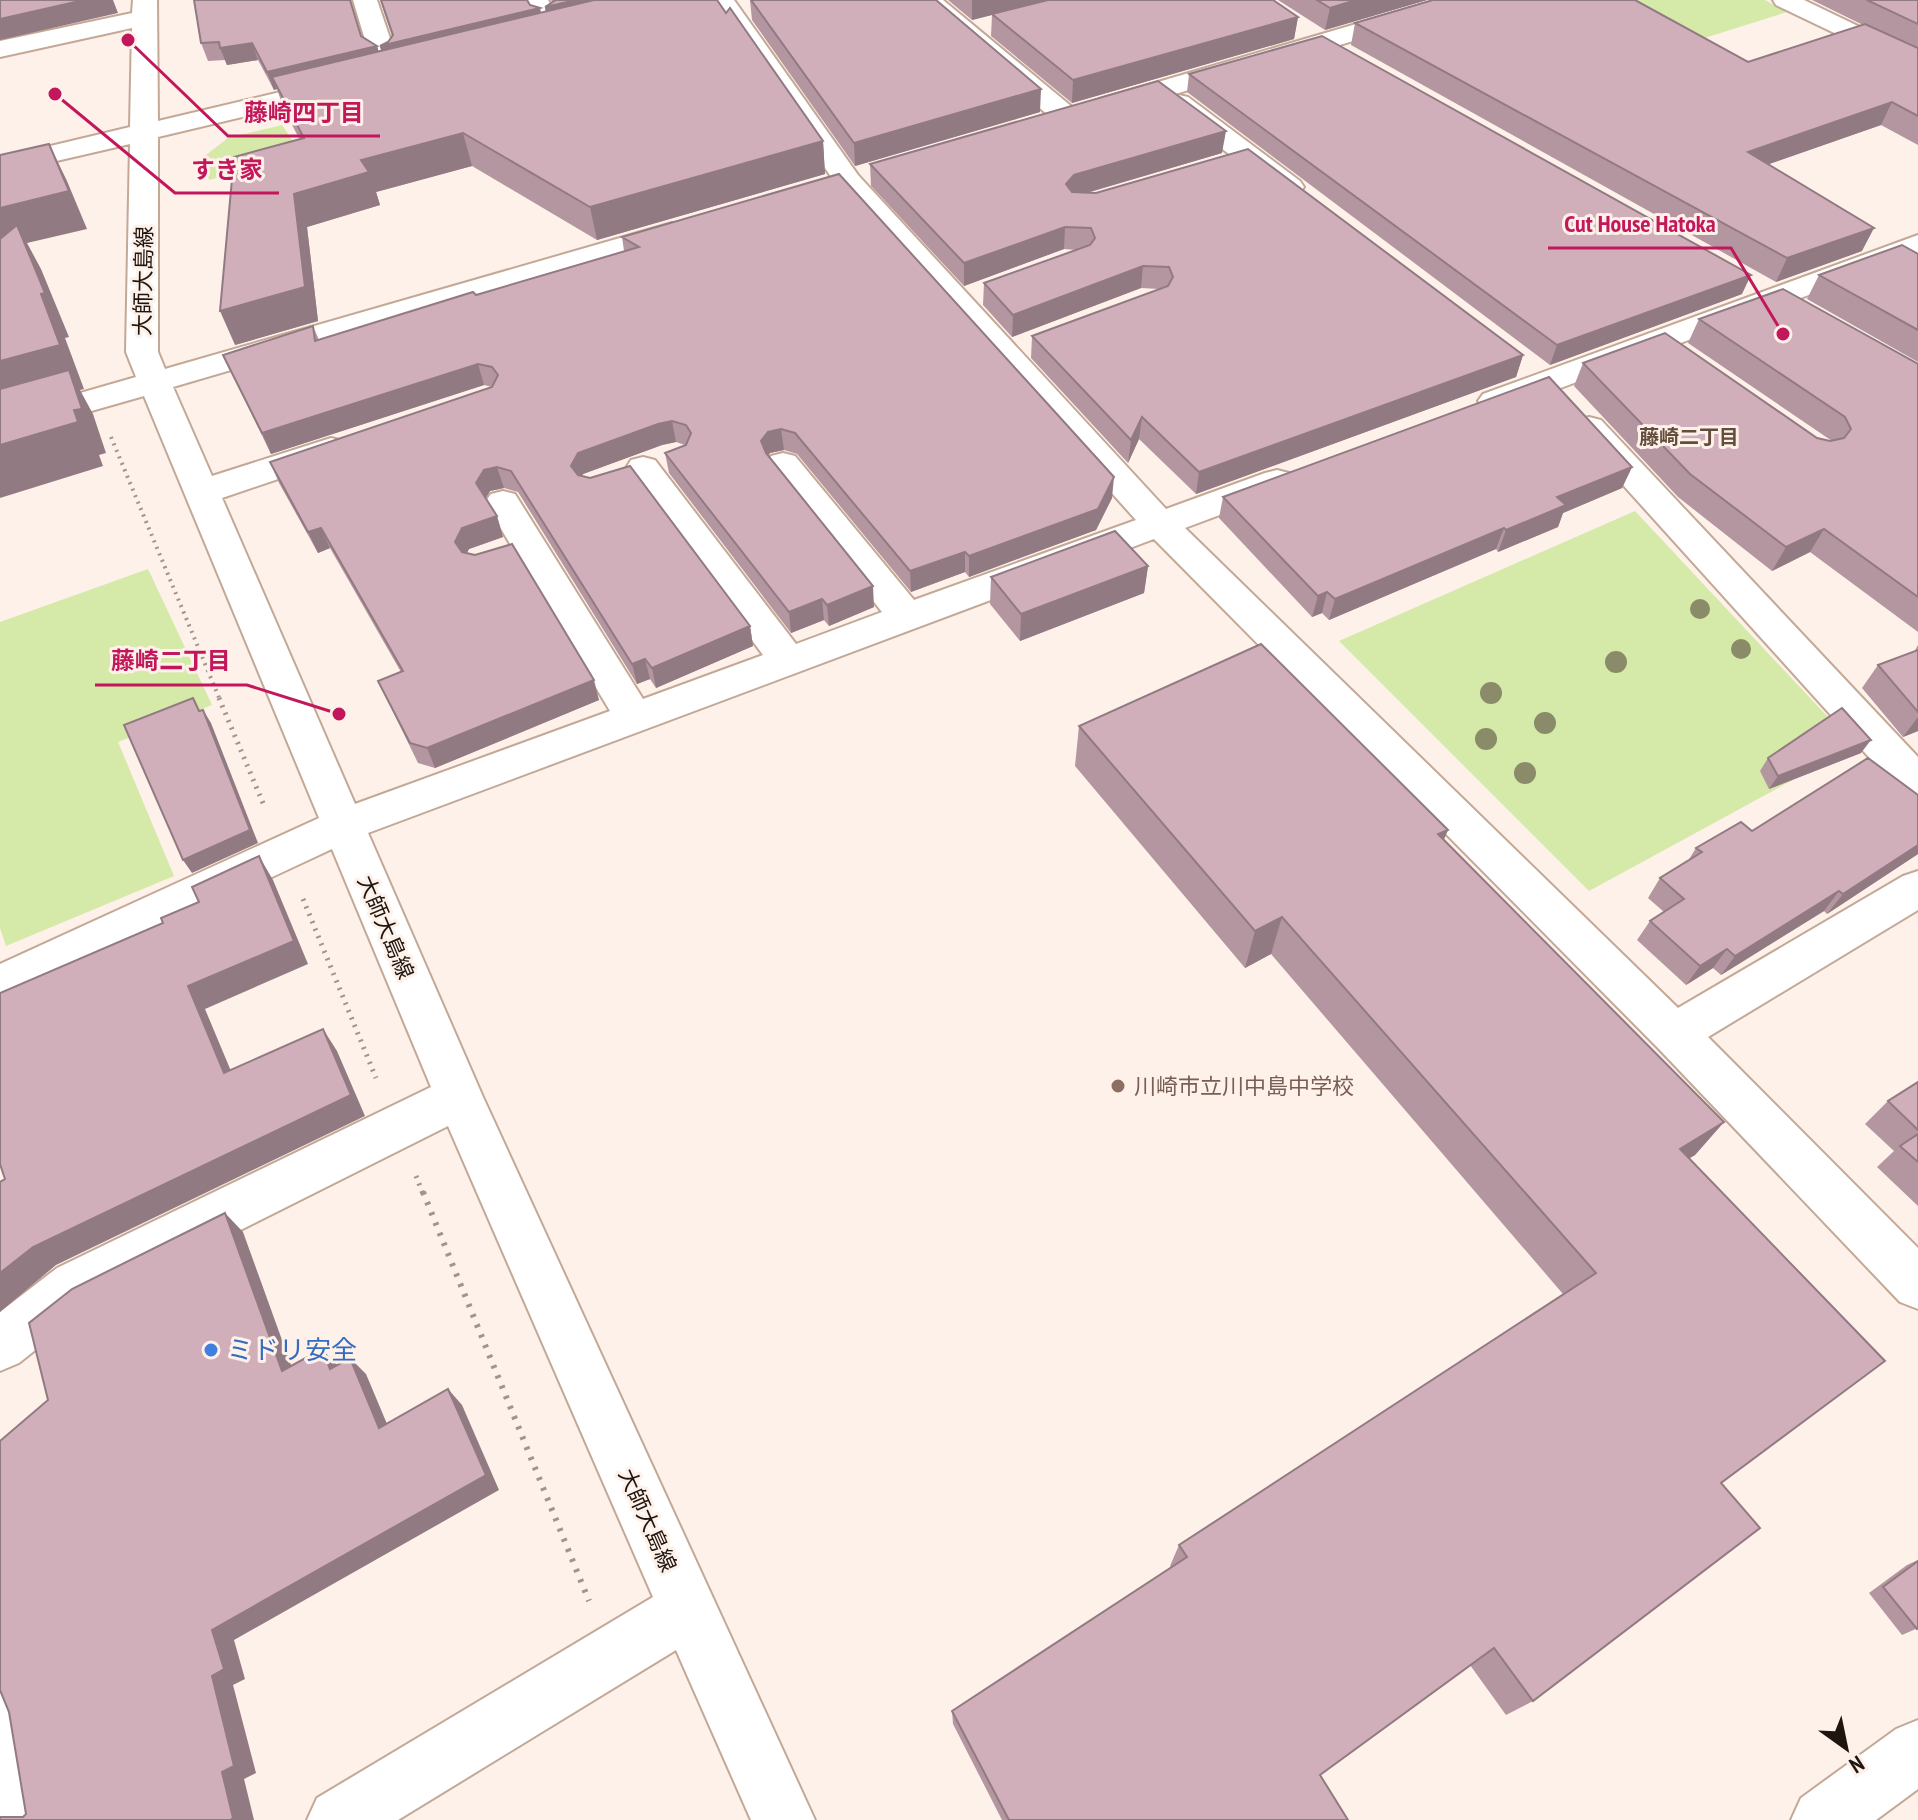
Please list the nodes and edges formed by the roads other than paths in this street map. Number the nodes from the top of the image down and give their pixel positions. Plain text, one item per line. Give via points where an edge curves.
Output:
1 (365, 0) edge
2 (722, 0) edge
3 (928, 0) edge
4 (1465, 0) edge
5 (1785, 0) edge
6 (145, 9) edge
7 (554, 14) edge
8 (1291, 22) edge
9 (994, 25) edge
10 (523, 31) edge
11 (967, 32) junction
12 (1904, 35) edge
13 (1320, 41) junction
14 (1877, 44) junction
15 (411, 47) edge
16 (0, 49) edge
17 (1362, 64) edge
18 (1918, 65) edge
19 (379, 70) junction
20 (1161, 90) junction
21 (1067, 117) junction
22 (144, 122) junction
23 (1037, 126) edge
24 (0, 144) edge
25 (0, 166) edge
26 (1312, 204) edge
27 (710, 221) edge
28 (1918, 244) edge
29 (1536, 372) junction
30 (155, 383) junction
31 (1465, 412) edge
32 (0, 427) edge
33 (368, 437) edge
34 (783, 464) dead end
35 (1304, 471) edge
36 (607, 481) edge
37 (202, 492) junction
38 (503, 502) dead end
39 (1160, 524) junction
40 (529, 545) junction
41 (494, 557) edge
42 (907, 617) junction
43 (788, 661) junction
44 (634, 718) junction
45 (1918, 784) edge
46 (343, 825) junction
47 (1918, 888) edge
48 (0, 985) edge
49 (1674, 1034) junction
50 (459, 1097) junction
51 (1918, 1284) edge
52 (0, 1345) edge
53 (688, 1609) junction
54 (3, 1721) edge
55 (1918, 1751) edge
56 (20, 1820) edge
57 (339, 1820) edge
58 (783, 1820) edge
59 (1823, 1820) edge

1 - 19 street
2 - 39 street via 847,181 974,296 1022,348
3 - 11 street
4 - 13 street
5 - 14 street
6 - 16 street
6 - 22 street, 大師大島線
7 - 10 street
8 - 13 street
9 - 11 street
11 - 21 street
12 - 14 street
13 - 17 street
13 - 20 street
14 - 18 street
15 - 19 street
19 - 22 street
20 - 21 street
20 - 26 street via 1234,161
21 - 23 street
22 - 24 street
22 - 25 street
22 - 30 street, 大師大島線 via 142,352
27 - 30 street
28 - 29 street via 1776,299 1671,349
29 - 31 street
29 - 45 street
30 - 32 street
30 - 37 street, 大師大島線
33 - 37 street
34 - 42 street
35 - 39 street
36 - 43 street via 659,462
37 - 46 street, 大師大島線
38 - 40 street
39 - 42 street
39 - 49 street
40 - 41 street
40 - 44 street
42 - 43 street
43 - 44 street
44 - 46 street
46 - 48 street
46 - 50 street, 大師大島線
47 - 49 street
49 - 51 street
50 - 52 street via 75,1286
50 - 53 street, 大師大島線
53 - 57 street
53 - 58 street, 大師大島線
54 - 56 street
55 - 59 street

